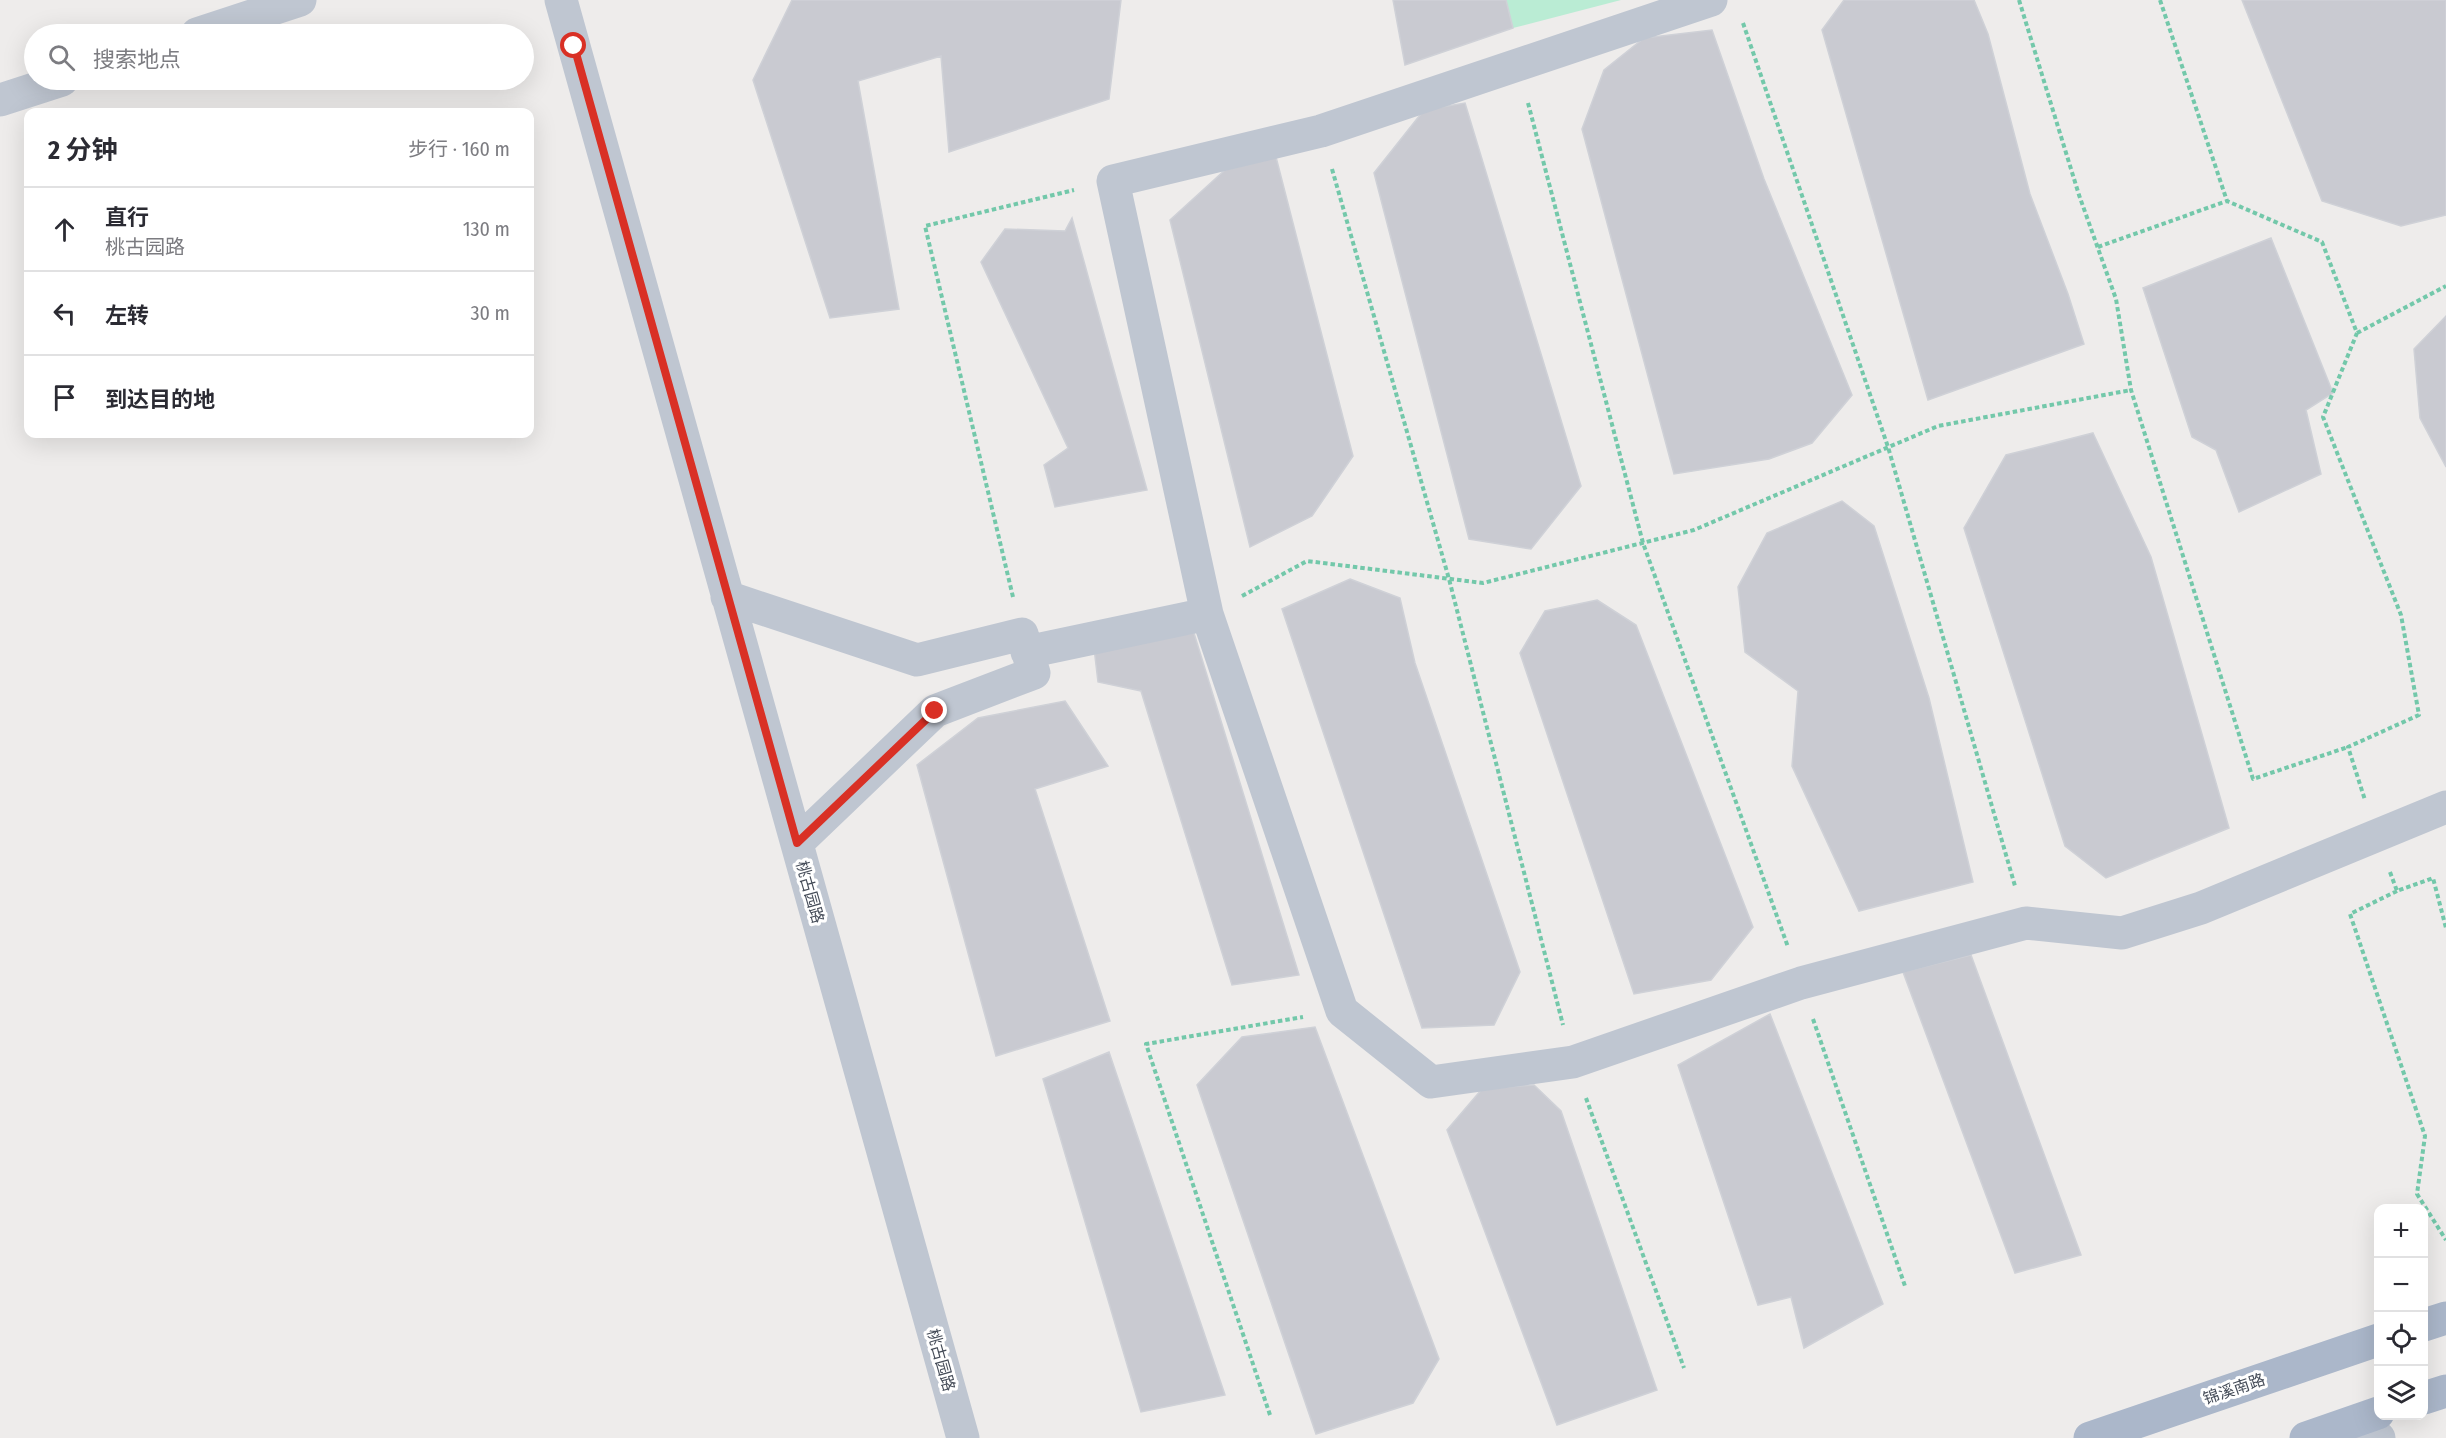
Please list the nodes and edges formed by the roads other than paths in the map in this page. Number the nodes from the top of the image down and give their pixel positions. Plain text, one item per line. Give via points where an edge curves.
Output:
1 (300, 0) edge
2 (561, 0) edge
3 (1711, 0) edge
4 (227, 24) edge
5 (31, 90) edge
6 (0, 100) edge
7 (728, 597) junction
8 (1207, 614) junction
9 (1025, 643) junction
10 (2446, 807) edge
11 (797, 843) junction
12 (2446, 1318) edge
13 (2428, 1324) edge
14 (2374, 1342) edge
15 (2446, 1390) edge
16 (2428, 1397) edge
17 (2373, 1424) edge
18 (963, 1438) edge
19 (2090, 1438) edge
20 (2306, 1438) edge

1 - 4 street
2 - 7 street, 桃古园路
3 - 8 street via 1321,131 1113,181
5 - 6 street
7 - 9 street via 917,660
7 - 11 street, 桃古园路
8 - 9 street
8 - 10 street via 1342,1011 1431,1082 1573,1062 1801,983 2026,923 2121,933 2201,908
9 - 11 street via 1034,673 935,711
11 - 18 street, 桃古园路
12 - 13 main road
14 - 19 main road, 锦溪南路
15 - 16 main road
17 - 20 main road

